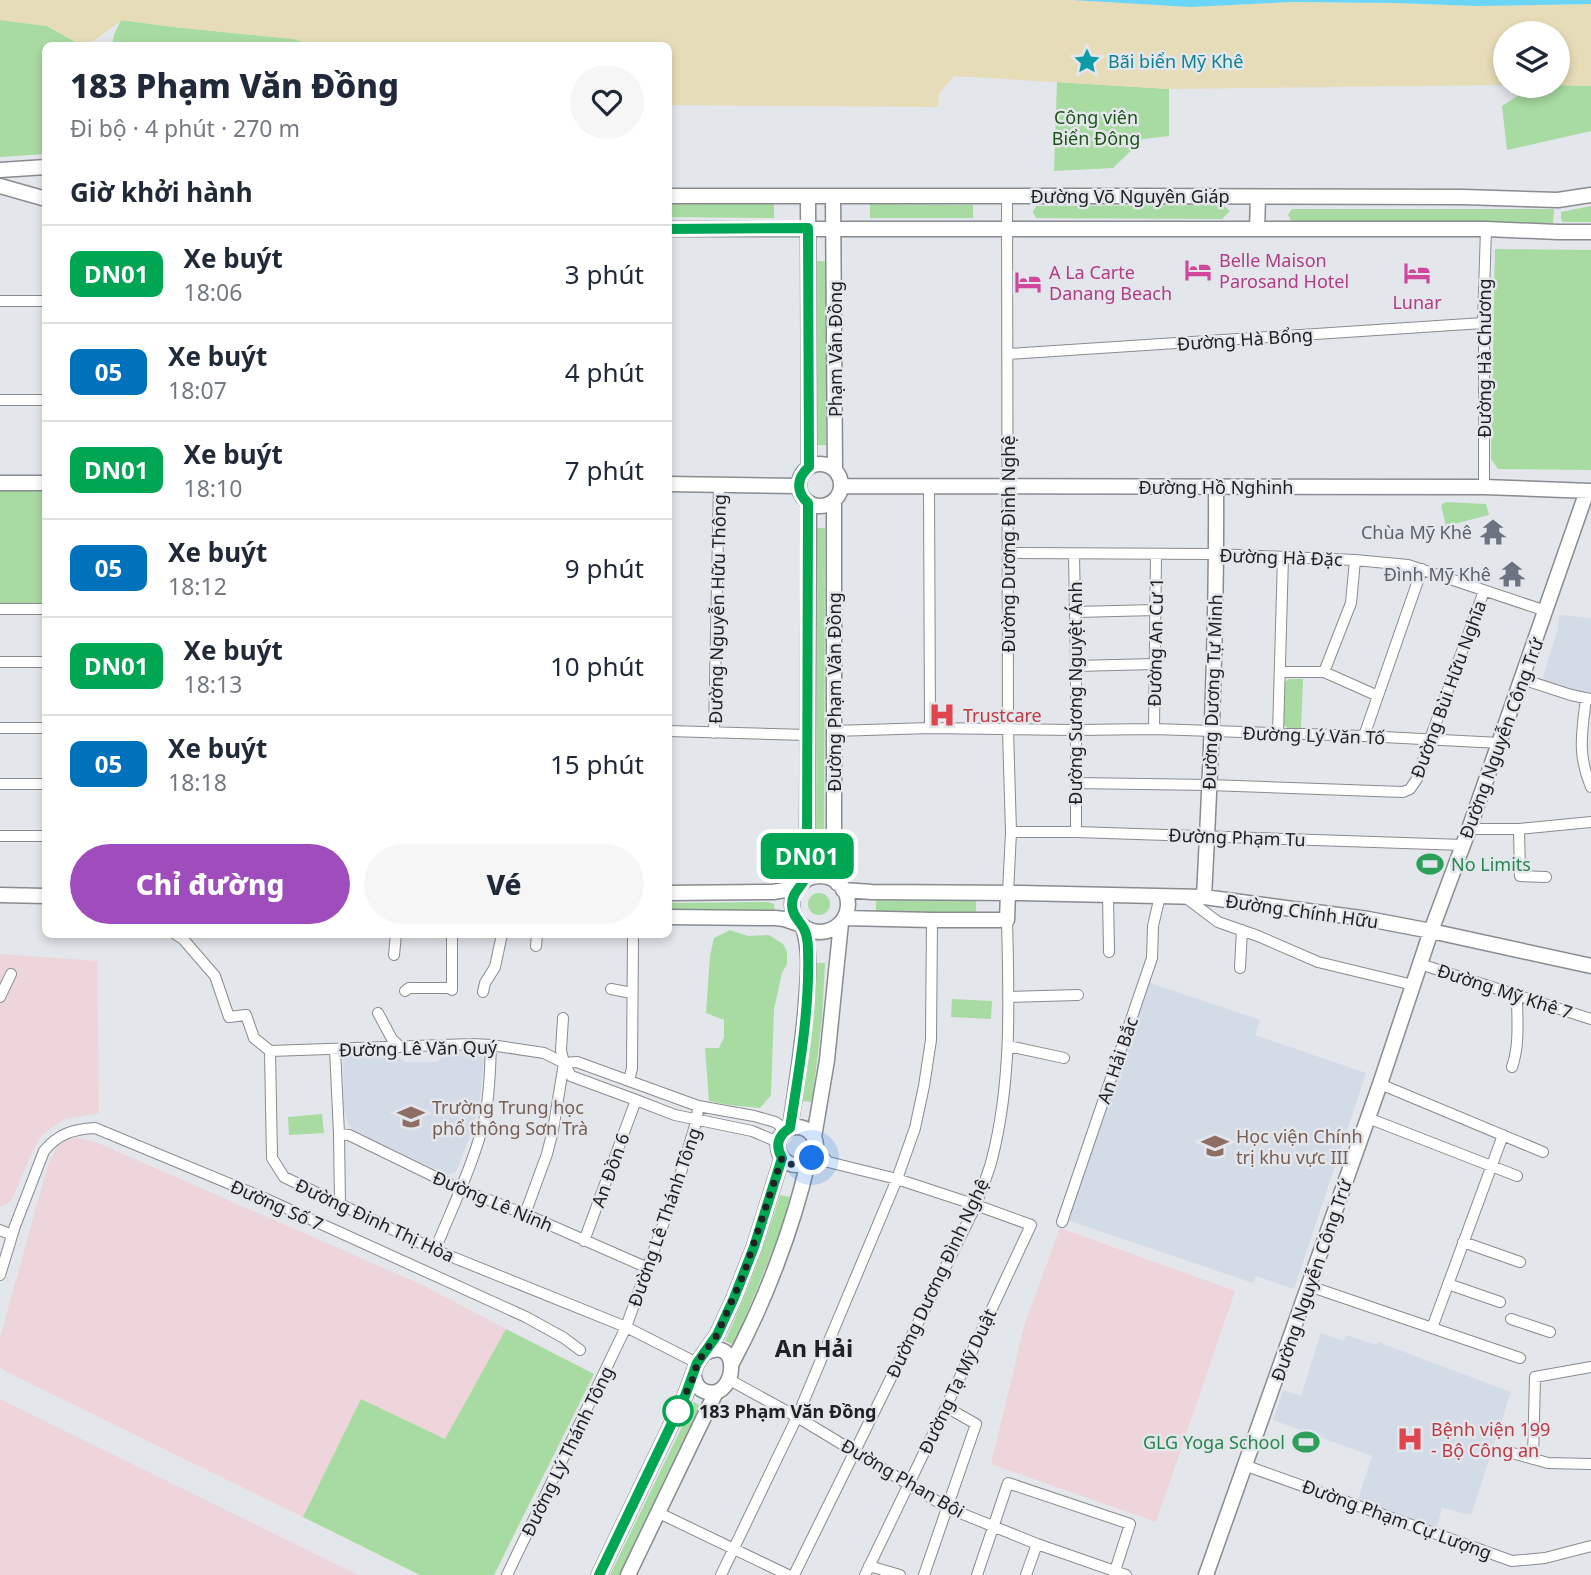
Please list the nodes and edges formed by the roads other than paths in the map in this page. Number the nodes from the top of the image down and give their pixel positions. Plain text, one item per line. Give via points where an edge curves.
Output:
1 (42, 167) edge
2 (0, 170) edge
3 (0, 186) edge
4 (1007, 195) junction
5 (1591, 195) edge
6 (672, 196) edge
7 (808, 196) junction
8 (834, 196) junction
9 (1258, 197) junction
10 (42, 198) edge
11 (808, 228) junction
12 (834, 228) junction
13 (672, 229) edge
14 (1007, 229) junction
15 (1257, 229) junction
16 (1486, 229) junction
17 (1591, 232) edge
18 (0, 301) edge
19 (42, 302) edge
20 (1486, 326) junction
21 (1008, 354) junction
22 (0, 400) edge
23 (42, 400) edge
24 (809, 467) junction
25 (835, 470) junction
26 (0, 483) edge
27 (42, 483) edge
28 (672, 484) edge
29 (719, 484) junction
30 (929, 485) junction
31 (799, 486) junction
32 (841, 486) junction
33 (1008, 486) junction
34 (1484, 486) junction
35 (1216, 487) junction
36 (1589, 491) edge
37 (834, 501) junction
38 (808, 503) junction
39 (1009, 553) junction
40 (1074, 554) junction
41 (1216, 554) junction
42 (1156, 555) junction
43 (1283, 557) junction
44 (1355, 560) junction
45 (1422, 569) junction
46 (1484, 591) junction
47 (0, 609) edge
48 (42, 609) edge
49 (1156, 610) junction
50 (1546, 611) junction
51 (1075, 612) junction
52 (0, 662) edge
53 (42, 662) edge
54 (1156, 664) junction
55 (1076, 666) junction
56 (1280, 672) junction
57 (1324, 672) junction
58 (1522, 679) junction
59 (1378, 695) junction
60 (1588, 699) edge
61 (0, 728) edge
62 (42, 728) edge
63 (930, 728) junction
64 (1154, 729) junction
65 (1008, 730) junction
66 (1076, 730) junction
67 (672, 731) edge
68 (834, 731) junction
69 (1212, 731) junction
70 (715, 733) junction
71 (1278, 733) junction
72 (808, 734) junction
73 (1364, 736) junction
74 (1430, 739) junction
75 (1500, 743) junction
76 (1076, 783) junction
77 (0, 784) edge
78 (42, 785) edge
79 (1209, 785) junction
80 (1591, 786) edge
81 (1591, 822) edge
82 (1469, 829) junction
83 (1519, 829) junction
84 (1011, 832) junction
85 (1076, 832) junction
86 (0, 836) edge
87 (42, 836) edge
88 (1207, 836) junction
89 (1463, 845) junction
90 (1545, 877) dead end
91 (802, 883) junction
92 (840, 886) junction
93 (672, 893) edge
94 (1008, 893) junction
95 (0, 895) edge
96 (1108, 895) junction
97 (42, 896) edge
98 (1160, 896) junction
99 (1185, 897) junction
100 (1205, 897) junction
101 (672, 917) edge
102 (842, 920) junction
103 (932, 920) junction
104 (1007, 920) junction
105 (802, 926) junction
106 (1242, 930) junction
107 (1431, 931) junction
108 (181, 938) edge
109 (396, 938) edge
110 (452, 938) edge
111 (501, 938) edge
112 (537, 938) edge
113 (633, 938) edge
114 (536, 946) dead end
115 (1109, 952) dead end
116 (394, 955) dead end
117 (1420, 964) junction
118 (1591, 966) edge
119 (1240, 968) dead end
120 (11, 974) dead end
121 (1413, 985) junction
122 (611, 989) dead end
123 (405, 991) dead end
124 (483, 992) dead end
125 (632, 993) junction
126 (1078, 995) dead end
127 (1517, 995) junction
128 (0, 997) edge
129 (1009, 997) junction
130 (378, 1013) dead end
131 (563, 1018) dead end
132 (1591, 1019) edge
133 (491, 1045) junction
134 (1009, 1046) junction
135 (400, 1047) junction
136 (335, 1049) junction
137 (270, 1051) junction
138 (1064, 1058) dead end
139 (564, 1063) junction
140 (1512, 1067) dead end
141 (629, 1080) junction
142 (1380, 1084) junction
143 (636, 1100) junction
144 (698, 1106) junction
145 (1368, 1118) junction
146 (696, 1119) junction
147 (788, 1129) junction
148 (339, 1134) junction
149 (1503, 1135) junction
150 (778, 1142) junction
151 (812, 1151) junction
152 (1543, 1152) dead end
153 (782, 1158) junction
154 (1492, 1166) junction
155 (1517, 1176) dead end
156 (897, 1179) junction
157 (460, 1189) junction
158 (340, 1205) junction
159 (976, 1205) junction
160 (526, 1214) junction
161 (1062, 1222) dead end
162 (0, 1230) edge
163 (13, 1231) junction
164 (584, 1241) junction
165 (1463, 1242) junction
166 (435, 1250) junction
167 (1520, 1262) dead end
168 (648, 1268) junction
169 (0, 1275) edge
170 (1448, 1283) junction
171 (1309, 1286) junction
172 (1500, 1302) dead end
173 (1511, 1319) dead end
174 (626, 1327) junction
175 (1432, 1328) junction
176 (1549, 1332) dead end
177 (580, 1350) dead end
178 (1520, 1358) dead end
179 (732, 1363) junction
180 (699, 1364) junction
181 (1591, 1367) edge
182 (728, 1379) junction
183 (716, 1392) junction
184 (946, 1407) junction
185 (797, 1417) junction
186 (854, 1451) junction
187 (1509, 1452) dead end
188 (1533, 1459) junction
189 (1591, 1464) edge
190 (1244, 1465) junction
191 (909, 1482) junction
192 (948, 1508) junction
193 (659, 1513) junction
194 (994, 1526) junction
195 (1037, 1544) junction
196 (1591, 1546) edge
197 (734, 1548) junction
198 (867, 1570) edge
199 (1114, 1573) edge
200 (507, 1575) edge
201 (599, 1575) edge
202 (628, 1575) edge
203 (721, 1575) edge
204 (788, 1575) edge
205 (794, 1575) edge
206 (900, 1575) edge
207 (924, 1575) edge
208 (976, 1575) edge
209 (1026, 1575) edge
210 (1126, 1575) edge
211 (1206, 1575) edge

1 - 2 main road
3 - 10 main road
4 - 8 main road, Đường Võ Nguyên Giáp
4 - 9 main road, Đường Võ Nguyên Giáp
4 - 14 street, Đường Dương Đình Nghệ
5 - 9 main road, Đường Võ Nguyên Giáp via 1558,200
6 - 7 main road, Đường Võ Nguyên Giáp
7 - 8 main road, Đường Võ Nguyên Giáp
7 - 11 main road
8 - 12 main road
9 - 15 main road
11 - 12 main road, Đường Võ Nguyên Giáp
11 - 13 main road, Đường Võ Nguyên Giáp
11 - 24 main road, Phạm Văn Đồng
12 - 14 main road, Đường Võ Nguyên Giáp
12 - 25 main road, Phạm Văn Đồng
14 - 15 main road, Đường Võ Nguyên Giáp
14 - 21 street, Đường Dương Đình Nghệ
15 - 16 main road, Đường Võ Nguyên Giáp
16 - 17 main road, Đường Võ Nguyên Giáp
16 - 20 street, Đường Hà Chương
18 - 19 street
20 - 21 street, Đường Hà Bổng
20 - 34 street, Đường Hà Chương
21 - 33 street, Đường Dương Đình Nghệ
22 - 23 street
24 - 25 main road via 825,464
24 - 31 main road
25 - 32 main road
26 - 27 main road
28 - 29 main road
29 - 31 main road
29 - 70 street, Đường Nguyễn Hữu Thông
30 - 32 main road, Đường Hồ Nghinh
30 - 33 main road, Đường Hồ Nghinh
30 - 63 street
31 - 38 main road
32 - 37 main road
33 - 35 main road, Đường Hồ Nghinh
33 - 39 street, Đường Dương Đình Nghệ
34 - 35 main road, Đường Hồ Nghinh
34 - 36 main road, Đường Hồ Nghinh
35 - 41 main road, Đường Dương Tự Minh
36 - 50 main road, Đường Nguyễn Công Trứ
37 - 38 main road via 825,506
37 - 68 main road, Đường Phạm Văn Đồng
38 - 72 main road, Đường Phạm Văn Đồng
39 - 40 street, Đường Hà Đặc
39 - 65 street, Đường Dương Đình Nghệ
40 - 42 street, Đường Hà Đặc
40 - 51 street, Đường Sương Nguyệt Ánh
41 - 42 street, Đường Hà Đặc
41 - 43 street, Đường Hà Đặc
41 - 69 main road, Đường Dương Tự Minh
42 - 49 street, Đường An Cư 1
43 - 44 street, Đường Hà Đặc
43 - 56 street
44 - 45 street, Đường Hà Đặc
44 - 57 street via 1351,603
45 - 46 street, Đường Hà Đặc
45 - 59 street
46 - 50 street, Đường Hà Đặc
46 - 74 street, Đường Bùi Hữu Nghĩa
47 - 48 street
49 - 51 street
49 - 54 street, Đường An Cư 1
50 - 58 main road, Đường Nguyễn Công Trứ
51 - 55 street, Đường Sương Nguyệt Ánh
52 - 53 street
54 - 55 street
54 - 64 street, Đường An Cư 1
55 - 66 street, Đường Sương Nguyệt Ánh
56 - 57 street
56 - 71 street
57 - 59 street
58 - 60 street
58 - 75 main road, Đường Nguyễn Công Trứ
59 - 73 street
60 - 80 street via 1582,761
61 - 62 street
63 - 65 street, Đường Lý Văn Tố
63 - 68 street, Đường Lý Văn Tố
64 - 66 street, Đường Lý Văn Tố
64 - 69 street, Đường Lý Văn Tố
65 - 66 street, Đường Lý Văn Tố
65 - 84 street, Đường Dương Đình Nghệ
66 - 76 street, Đường Sương Nguyệt Ánh
67 - 70 street
68 - 92 main road, Đường Phạm Văn Đồng via 834,855
69 - 71 street, Đường Lý Văn Tố
69 - 79 main road, Đường Dương Tự Minh
70 - 72 street
71 - 73 street, Đường Lý Văn Tố
72 - 91 main road, Đường Phạm Văn Đồng via 807,855
73 - 74 street, Đường Lý Văn Tố
74 - 75 street, Đường Lý Văn Tố
74 - 79 street, Đường Bùi Hữu Nghĩa via 1417,779 1403,792
75 - 82 main road, Đường Nguyễn Công Trứ
76 - 79 street, Đường Bùi Hữu Nghĩa
76 - 85 street, Đường Sương Nguyệt Ánh
77 - 78 street
79 - 88 main road, Đường Dương Tự Minh
81 - 83 street
82 - 83 street
82 - 89 main road, Đường Nguyễn Công Trứ
83 - 90 street via 1520,876
84 - 85 street, Đường Phạm Tu
84 - 94 street, Đường Dương Đình Nghệ
85 - 88 street, Đường Phạm Tu
86 - 87 street
88 - 89 street, Đường Phạm Tu
88 - 100 main road, Đường Dương Tự Minh
89 - 107 main road, Đường Nguyễn Công Trứ
91 - 92 main road via 824,877
91 - 93 main road via 773,892
91 - 105 main road via 792,905
92 - 94 main road, Đường Chính Hữu via 872,892
92 - 102 main road via 847,904
94 - 96 main road, Đường Chính Hữu
94 - 104 main road
95 - 97 main road
96 - 98 main road, Đường Chính Hữu
96 - 115 street
98 - 99 main road, Đường Chính Hữu
98 - 161 street, An Hải Bắc via 1152,958
99 - 100 main road, Đường Chính Hữu
99 - 106 street via 1218,922
100 - 107 main road, Đường Chính Hữu
101 - 105 main road via 775,918
102 - 103 main road
102 - 105 main road via 823,932
102 - 151 main road
103 - 104 main road
103 - 156 street via 931,1040 915,1128
104 - 129 street, Đường Dương Đình Nghệ
105 - 147 main road via 808,947 807,989
106 - 119 street
106 - 121 street via 1318,962
107 - 117 main road, Đường Nguyễn Công Trứ
107 - 118 main road, Đường Chính Hữu
108 - 137 street via 215,976 229,1017 246,1015 254,1038
109 - 116 street
110 - 123 street via 452,989
111 - 124 street
112 - 114 street
113 - 125 street
117 - 121 main road, Đường Nguyễn Công Trứ
117 - 127 street, Đường Mỹ Khê 7
120 - 128 street
121 - 142 main road, Đường Nguyễn Công Trứ
122 - 125 street
125 - 141 street
126 - 129 street
127 - 132 street, Đường Mỹ Khê 7
127 - 140 street
129 - 134 street, Đường Dương Đình Nghệ
130 - 135 street
131 - 139 street
133 - 135 street, Đường Lê Văn Quý
133 - 139 street, Đường Lê Văn Quý via 544,1053
133 - 157 street via 484,1119
134 - 138 street
134 - 159 street, Đường Dương Đình Nghệ via 992,1161
135 - 136 street, Đường Lê Văn Quý
136 - 137 street, Đường Lê Văn Quý
136 - 148 street
137 - 158 street, Đường Đinh Thị Hòa via 272,1158 284,1177
139 - 141 street, Đường Lê Văn Quý via 577,1062
139 - 143 street, Đường Lê Văn Quý via 571,1076
139 - 160 street via 547,1154
141 - 144 street, Đường Lê Văn Quý
142 - 145 main road, Đường Nguyễn Công Trứ
142 - 149 street
143 - 146 street, Đường Lê Văn Quý
143 - 164 street, An Đồn 6
144 - 146 street, Đường Lê Thánh Tông
144 - 147 street, Đường Lê Văn Quý via 754,1115
145 - 154 street
145 - 171 main road, Đường Nguyễn Công Trứ
146 - 150 street, Đường Lê Văn Quý via 752,1131
146 - 168 street, Đường Lê Thánh Tông
147 - 150 main road
147 - 151 main road via 803,1128 811,1133
148 - 157 street, Đường Lê Ninh
148 - 158 street
149 - 152 street
149 - 154 street
150 - 153 main road
151 - 153 main road via 803,1164
151 - 156 street via 829,1162
151 - 179 main road via 785,1239
153 - 180 main road via 744,1273
154 - 155 street
154 - 165 street
156 - 159 street
156 - 185 street
157 - 160 street, Đường Lê Ninh
157 - 166 street
158 - 166 street, Đường Đinh Thị Hòa
159 - 184 street, Đường Tạ Mỹ Duật via 1031,1225
159 - 186 street, Đường Dương Đình Nghệ
160 - 164 street, Đường Lê Ninh
162 - 163 street
163 - 169 street, Đường Số 7
163 - 177 street, Đường Số 7 via 44,1151 67,1132 95,1128 257,1195 526,1317
164 - 168 street, Đường Lê Ninh
165 - 167 street
165 - 170 street
166 - 174 street, Đường Đinh Thị Hòa
168 - 174 street, Đường Lê Thánh Tông
170 - 172 street
170 - 175 street
171 - 175 street
171 - 190 main road, Đường Nguyễn Công Trứ
173 - 176 street
174 - 180 street, Đường Đinh Thị Hòa
174 - 200 street, Đường Lý Thánh Tông
175 - 178 street
179 - 180 main road via 716,1350
179 - 182 main road
180 - 183 main road via 698,1387
180 - 201 main road
181 - 188 street via 1535,1377
182 - 183 main road
182 - 185 street, Đường Phan Bôi
183 - 193 main road
184 - 191 street, Đường Tạ Mỹ Duật
184 - 192 street via 976,1424
185 - 186 street, Đường Phan Bôi
185 - 197 street
186 - 191 street, Đường Phan Bôi
186 - 205 street, Đường Dương Đình Nghệ
187 - 188 street
188 - 189 street
190 - 196 street, Đường Phạm Cự Lượng via 1512,1561
190 - 211 main road, Đường Nguyễn Công Trứ
191 - 192 street, Đường Phan Bôi
191 - 198 street, Đường Tạ Mỹ Duật
192 - 194 street, Đường Phan Bôi
192 - 207 street
193 - 197 street
193 - 202 main road
194 - 195 street, Đường Phan Bôi
194 - 199 street via 1008,1483 1130,1524
194 - 208 street
195 - 199 street, Đường Phan Bôi
195 - 209 street
197 - 203 street
197 - 204 street
198 - 206 street
199 - 210 street, Đường Phan Bôi

